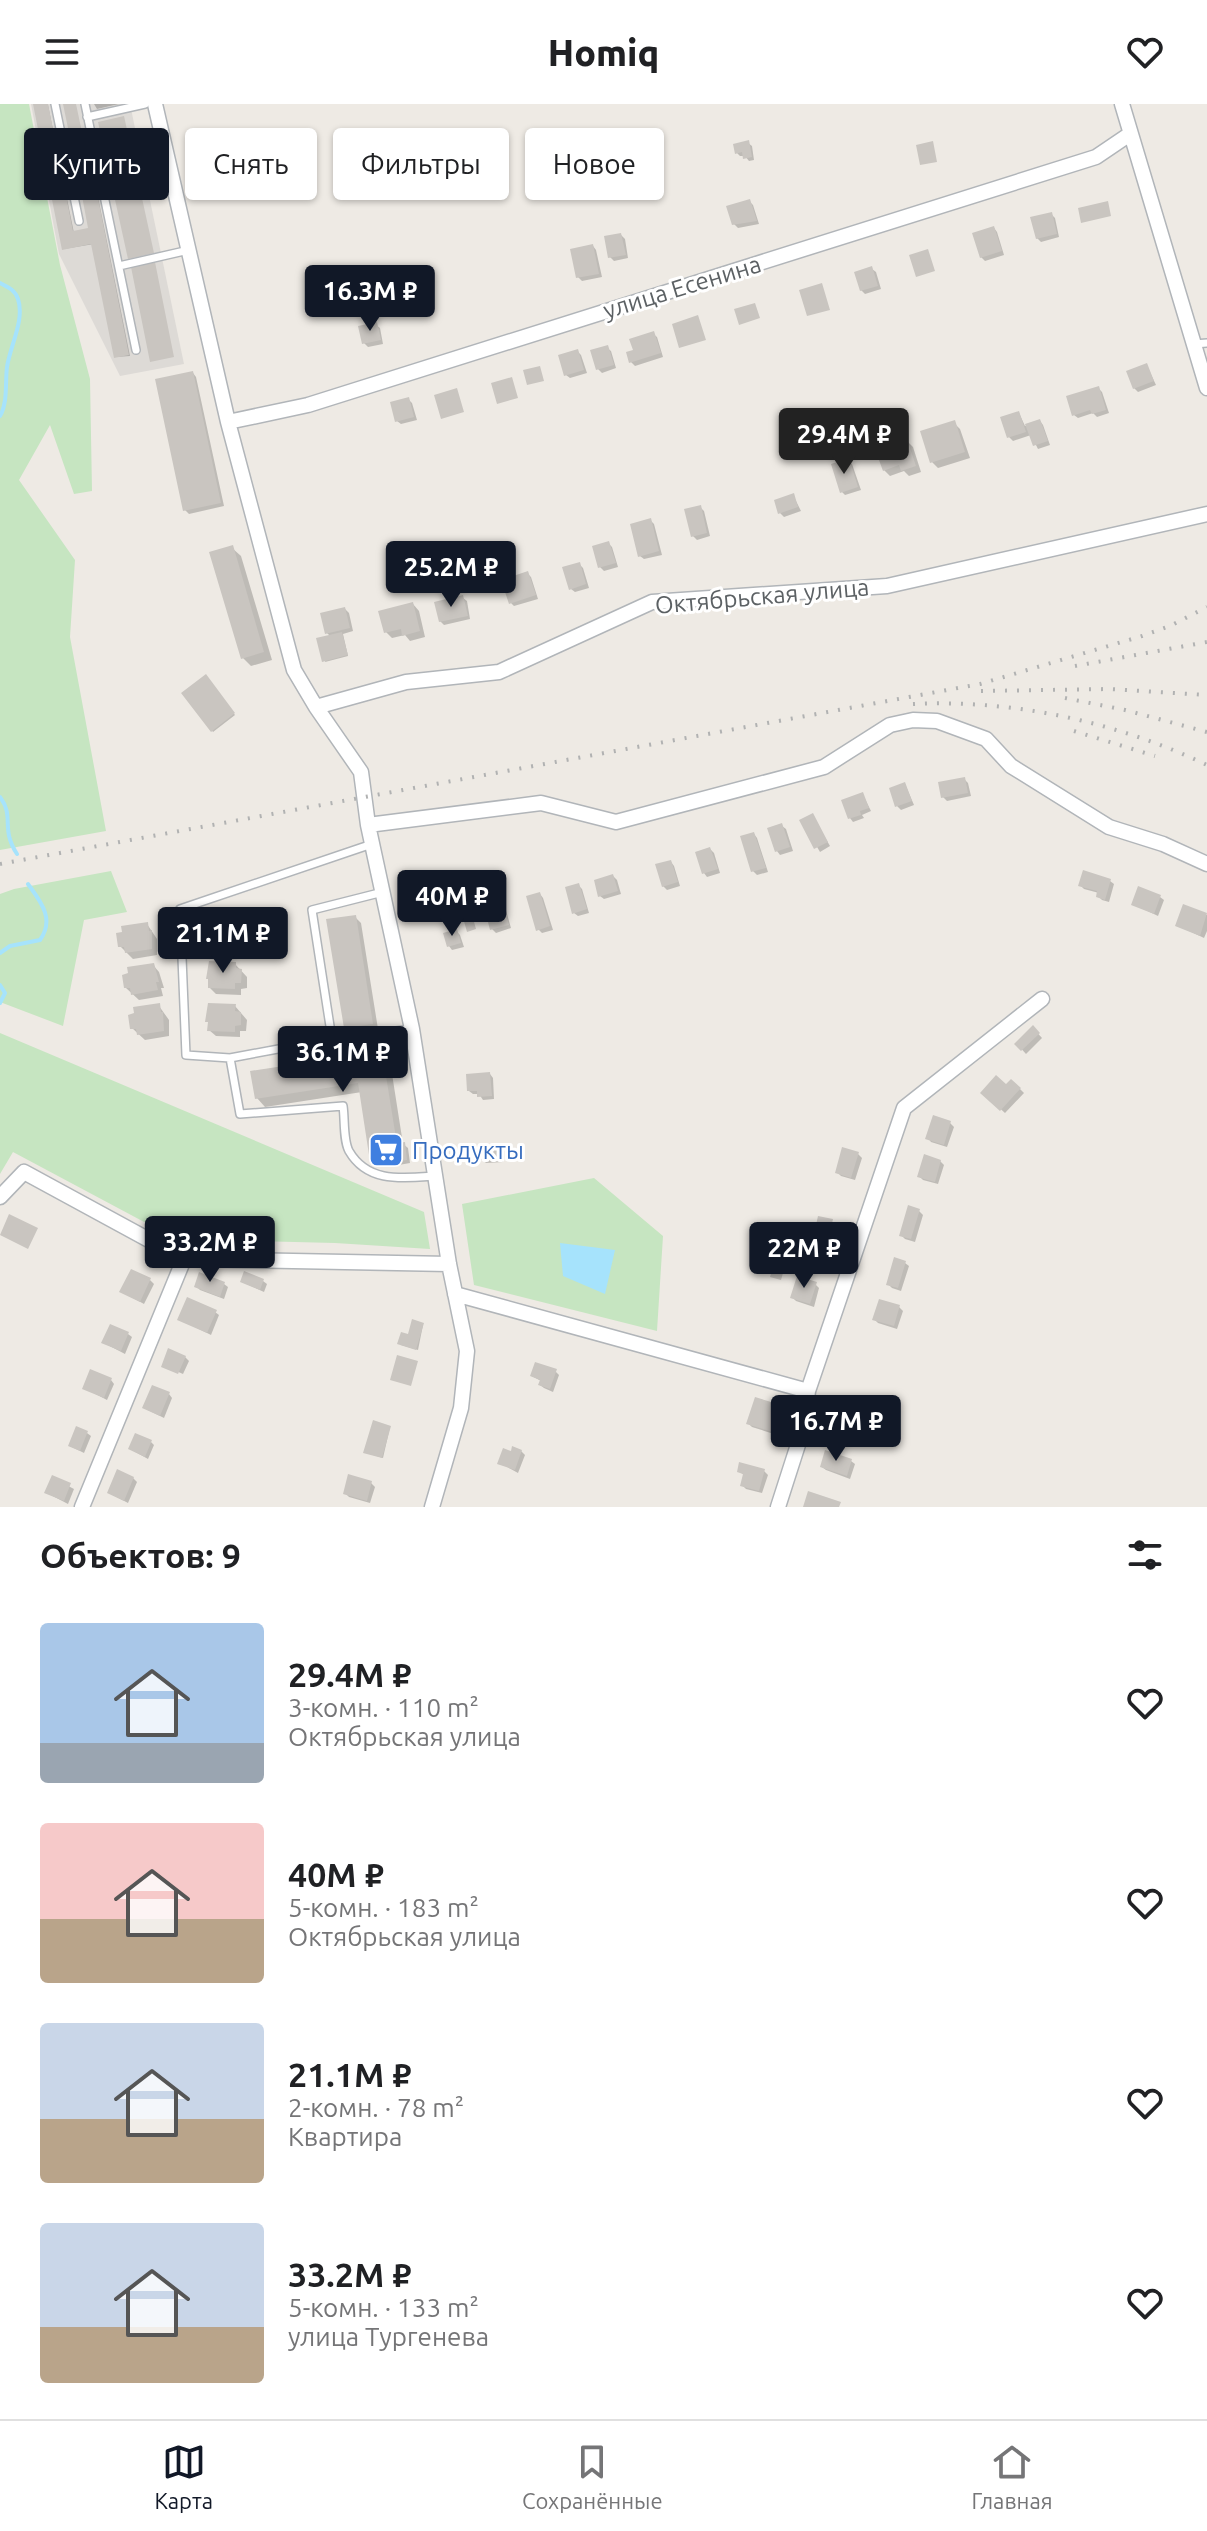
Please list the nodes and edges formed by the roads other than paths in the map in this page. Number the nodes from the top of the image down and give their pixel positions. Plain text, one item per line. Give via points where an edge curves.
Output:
1 (55, 104) edge
2 (85, 104) edge
3 (145, 104) edge
4 (155, 104) edge
5 (1122, 104) edge
6 (87, 117) junction
7 (60, 128) edge
8 (89, 128) edge
9 (1130, 134) junction
10 (74, 200) edge
11 (105, 200) edge
12 (79, 221) dead end
13 (189, 250) junction
14 (119, 266) junction
15 (1200, 344) edge
16 (136, 350) dead end
17 (1207, 388) edge
18 (228, 422) junction
19 (1207, 514) edge
20 (316, 707) junction
21 (368, 825) junction
22 (372, 844) junction
23 (1207, 864) edge
24 (383, 892) junction
25 (1042, 999) dead end
26 (412, 1029) junction
27 (332, 1039) junction
28 (230, 1058) junction
29 (436, 1176) junction
30 (0, 1197) edge
31 (184, 1259) junction
32 (449, 1264) junction
33 (455, 1294) junction
34 (808, 1391) junction
35 (82, 1507) edge
36 (432, 1507) edge
37 (778, 1507) edge

1 - 7 lane
2 - 6 lane
3 - 6 lane
4 - 13 street
5 - 9 street
6 - 8 lane
9 - 15 street
9 - 18 street, улица Есенина via 1081,162 308,405
10 - 12 lane
11 - 14 lane
13 - 14 lane
13 - 18 street
14 - 16 lane
15 - 17 street
18 - 20 street via 294,670
19 - 20 street, Октябрьская улица via 887,586 652,602 499,672 406,682
20 - 21 street via 361,772
21 - 22 street
21 - 23 street via 541,803 616,822 824,767 890,725 937,721 986,739 1011,766 1109,827
22 - 24 street
22 - 28 lane via 180,909 186,1055
24 - 26 street
24 - 27 lane via 312,910
25 - 34 street via 904,1108
26 - 27 lane
26 - 29 street
27 - 28 lane
28 - 29 lane via 240,1114 343,1106 348,1150 371,1174
29 - 32 street
30 - 31 street via 24,1172
31 - 32 street
31 - 35 street
32 - 33 street
33 - 34 street
33 - 36 street via 467,1351 461,1408
34 - 37 street via 804,1426

